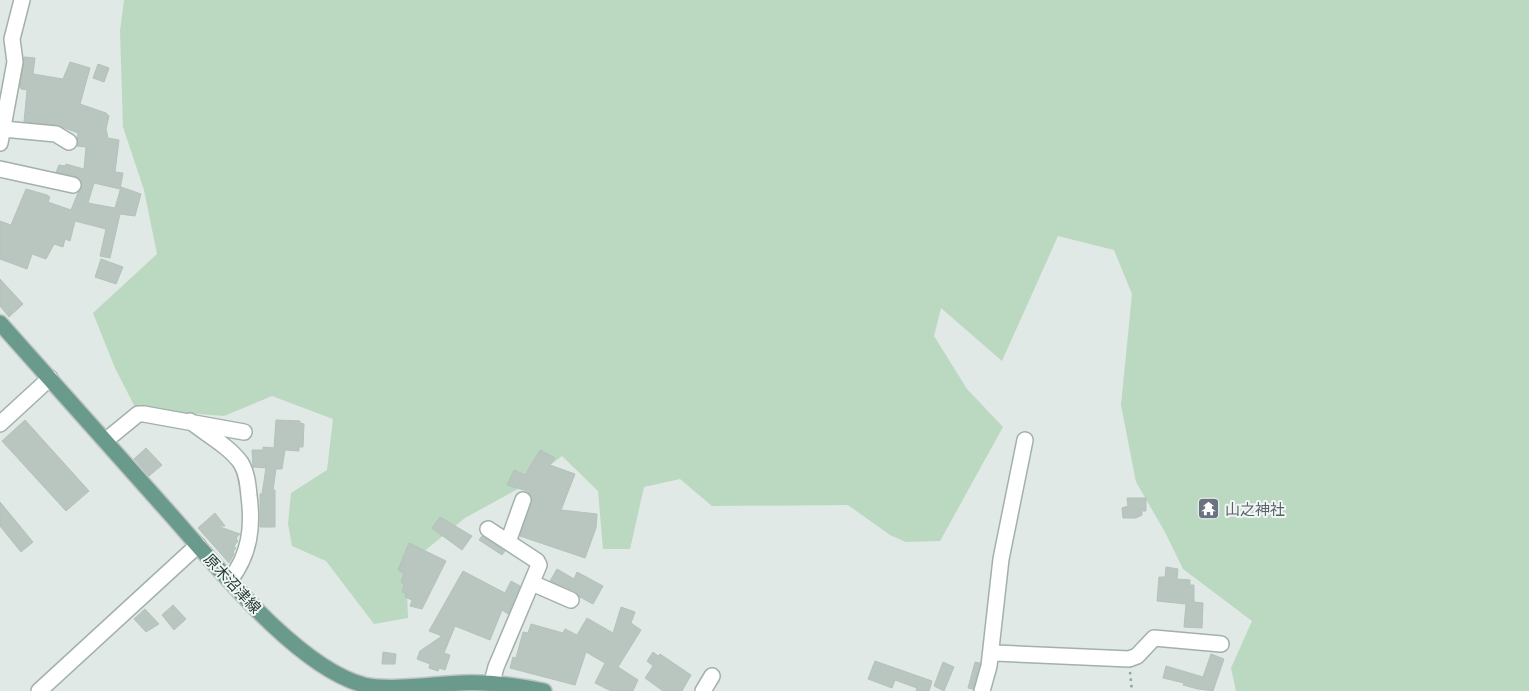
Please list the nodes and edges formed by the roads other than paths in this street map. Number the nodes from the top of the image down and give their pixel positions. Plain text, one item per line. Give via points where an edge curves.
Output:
1 (22, 0) edge
2 (1, 136) edge
3 (69, 142) dead end
4 (0, 169) edge
5 (73, 185) dead end
6 (0, 323) edge
7 (50, 378) junction
8 (190, 421) junction
9 (0, 424) edge
10 (244, 432) dead end
11 (1025, 440) dead end
12 (105, 441) junction
13 (523, 500) dead end
14 (488, 529) dead end
15 (508, 542) junction
16 (198, 545) junction
17 (230, 580) junction
18 (532, 583) junction
19 (571, 600) dead end
20 (1221, 644) dead end
21 (990, 657) junction
22 (712, 676) dead end
23 (492, 682) junction
24 (366, 688) edge
25 (424, 688) edge
26 (39, 691) edge
27 (544, 691) edge
28 (703, 691) edge
29 (982, 691) edge

1 - 2 street via 12,39 15,62
2 - 3 street via 56,134
4 - 5 street
6 - 7 main road, 原木沼津線
7 - 9 street
7 - 12 main road, 原木沼津線
8 - 10 street
8 - 12 street via 138,414
8 - 17 street via 232,453 248,481 251,527 241,566
11 - 21 street via 1002,559
12 - 16 main road, 原木沼津線
13 - 15 street
14 - 15 street
15 - 18 street via 537,561 539,565
16 - 17 main road, 原木沼津線
16 - 26 street
17 - 24 main road, 原木沼津線 via 275,627 304,651 344,678
18 - 19 street
18 - 23 street
20 - 21 street via 1154,638 1137,656 1129,659 996,653
21 - 29 street
22 - 28 street
23 - 25 main road, 原木沼津線
23 - 27 main road, 原木沼津線
24 - 25 main road, 原木沼津線

